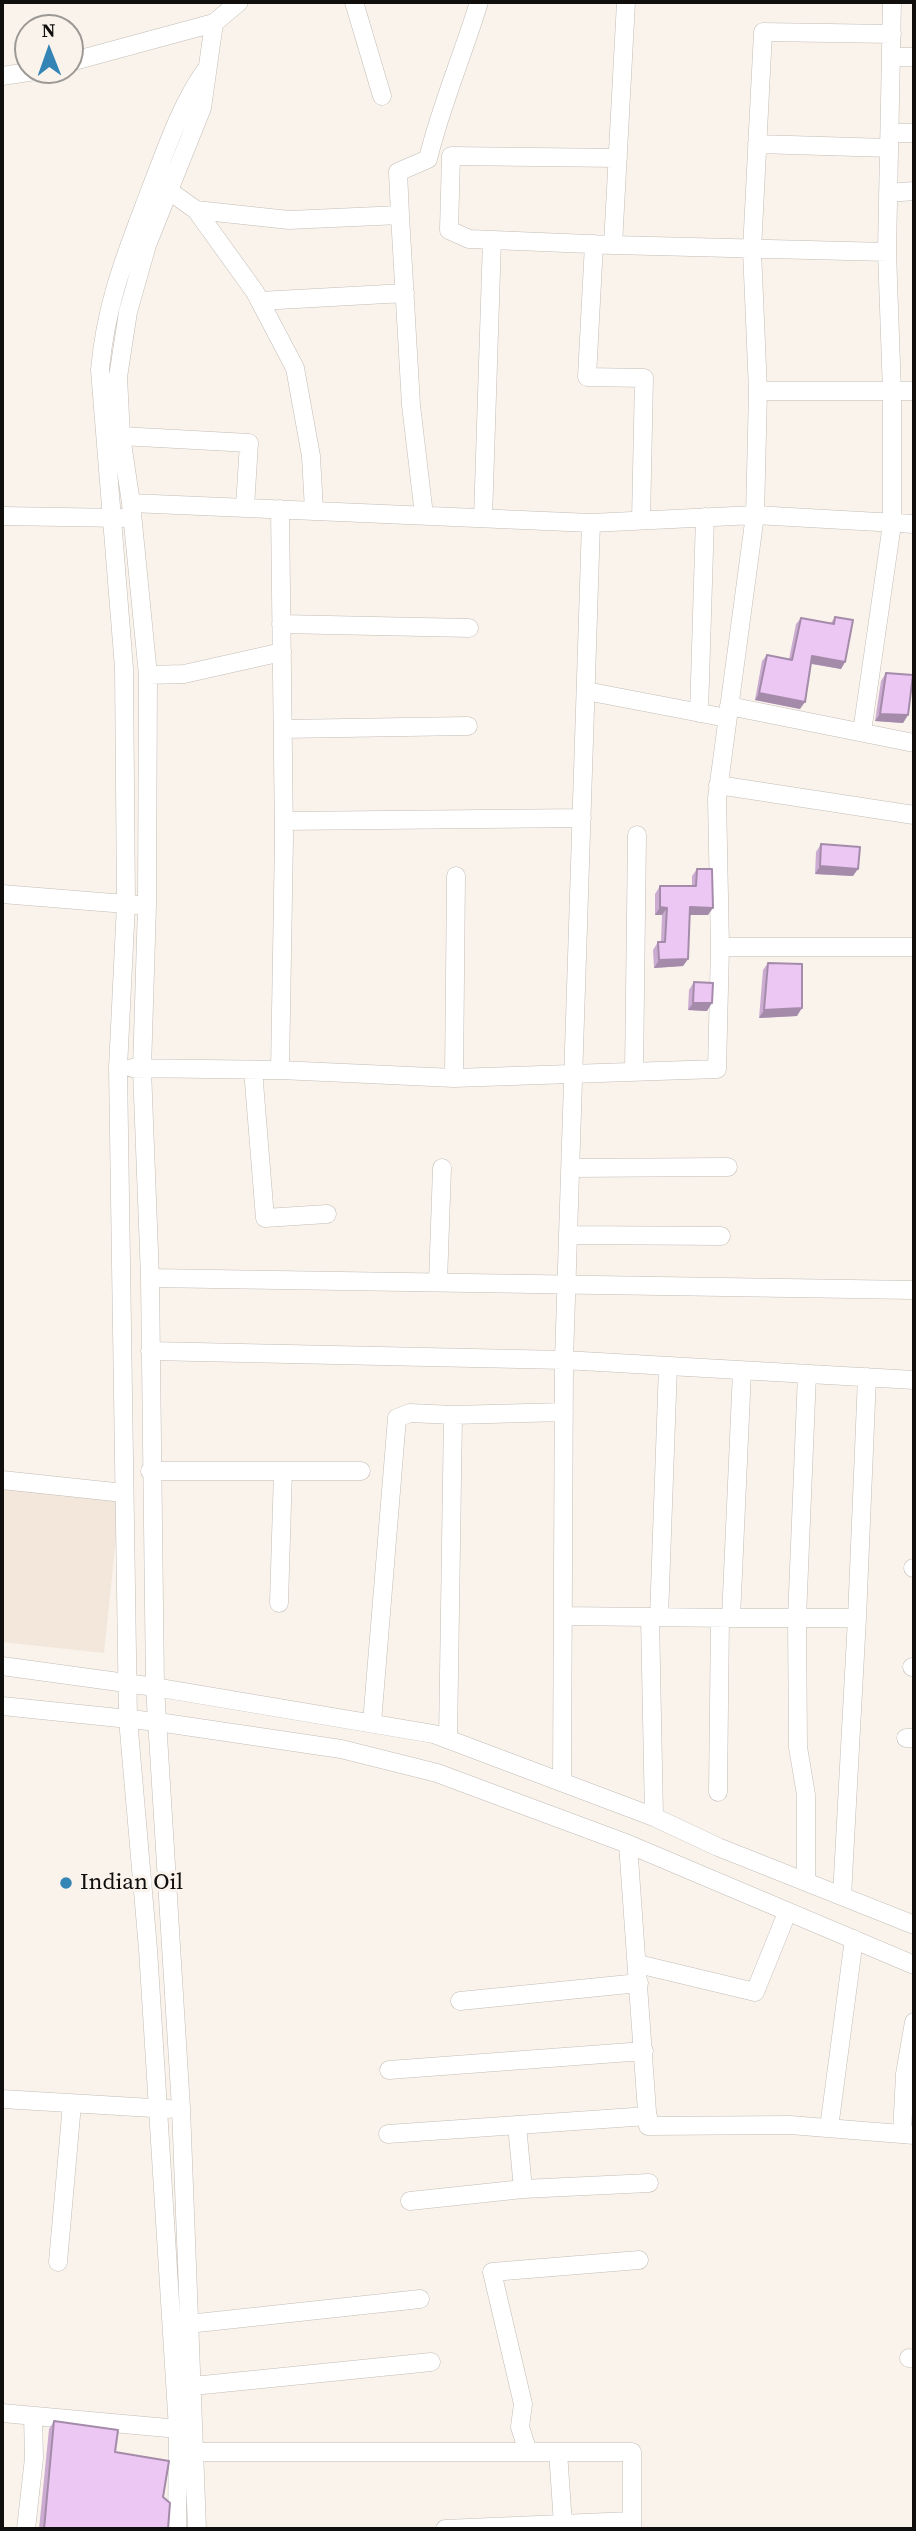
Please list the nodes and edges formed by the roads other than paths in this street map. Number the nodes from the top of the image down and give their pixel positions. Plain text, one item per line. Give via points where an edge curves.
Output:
1 (239, 2) edge
2 (354, 2) edge
3 (479, 2) edge
4 (626, 2) edge
5 (892, 2) edge
6 (214, 23) junction
7 (892, 34) junction
8 (891, 57) junction
9 (914, 57) edge
10 (84, 58) edge
11 (207, 68) junction
12 (382, 96) dead end
13 (914, 132) edge
14 (889, 140) junction
15 (757, 144) junction
16 (618, 158) junction
17 (168, 190) junction
18 (914, 191) edge
19 (888, 193) junction
20 (196, 210) junction
21 (400, 215) junction
22 (492, 240) junction
23 (594, 244) junction
24 (613, 244) junction
25 (752, 250) junction
26 (887, 252) junction
27 (405, 293) junction
28 (260, 301) junction
29 (758, 391) junction
30 (914, 391) edge
31 (892, 392) junction
32 (121, 436) junction
33 (246, 507) junction
34 (280, 509) junction
35 (314, 510) junction
36 (132, 511) junction
37 (424, 515) junction
38 (755, 515) junction
39 (2, 516) edge
40 (705, 517) junction
41 (113, 518) junction
42 (483, 518) junction
43 (641, 520) junction
44 (591, 523) junction
45 (892, 524) junction
46 (914, 524) edge
47 (282, 624) junction
48 (469, 628) dead end
49 (282, 652) junction
50 (148, 675) junction
51 (586, 691) junction
52 (728, 712) junction
53 (699, 713) junction
54 (468, 726) dead end
55 (283, 729) junction
56 (862, 732) junction
57 (914, 743) edge
58 (718, 785) junction
59 (914, 815) edge
60 (582, 818) junction
61 (284, 821) junction
62 (637, 835) dead end
63 (456, 876) dead end
64 (2, 894) edge
65 (126, 904) junction
66 (147, 905) junction
67 (914, 945) edge
68 (720, 947) junction
69 (118, 1068) junction
70 (142, 1069) junction
71 (253, 1070) junction
72 (281, 1070) junction
73 (634, 1072) junction
74 (575, 1074) junction
75 (454, 1078) junction
76 (728, 1167) dead end
77 (442, 1168) dead end
78 (571, 1168) junction
79 (327, 1214) dead end
80 (569, 1235) junction
81 (721, 1236) dead end
82 (150, 1278) junction
83 (438, 1282) junction
84 (567, 1284) junction
85 (914, 1290) edge
86 (149, 1351) junction
87 (564, 1360) junction
88 (668, 1366) junction
89 (742, 1371) junction
90 (807, 1374) junction
91 (867, 1377) junction
92 (914, 1380) edge
93 (564, 1412) junction
94 (453, 1415) junction
95 (150, 1471) junction
96 (283, 1471) junction
97 (361, 1471) dead end
98 (2, 1480) edge
99 (124, 1493) junction
100 (279, 1603) dead end
101 (564, 1616) junction
102 (654, 1617) junction
103 (725, 1618) junction
104 (797, 1618) junction
105 (857, 1618) junction
106 (2, 1666) edge
107 (127, 1683) junction
108 (155, 1687) junction
109 (2, 1706) edge
110 (128, 1719) junction
111 (158, 1722) junction
112 (372, 1723) junction
113 (449, 1739) junction
114 (562, 1782) junction
115 (718, 1792) dead end
116 (654, 1817) junction
117 (628, 1844) junction
118 (806, 1880) junction
119 (842, 1896) junction
120 (787, 1913) junction
121 (914, 1925) edge
122 (854, 1939) junction
123 (638, 1964) junction
124 (914, 1965) edge
125 (639, 1983) junction
126 (460, 2001) dead end
127 (914, 2022) edge
128 (644, 2051) junction
129 (388, 2070) dead end
130 (2, 2099) edge
131 (72, 2104) junction
132 (181, 2108) junction
133 (157, 2110) junction
134 (648, 2116) junction
135 (517, 2126) junction
136 (829, 2128) junction
137 (388, 2134) dead end
138 (908, 2134) edge
139 (649, 2182) dead end
140 (523, 2189) junction
141 (410, 2201) dead end
142 (639, 2260) dead end
143 (58, 2262) dead end
144 (420, 2299) dead end
145 (188, 2324) junction
146 (431, 2362) dead end
147 (193, 2386) junction
148 (2, 2413) edge
149 (33, 2416) junction
150 (186, 2430) junction
151 (195, 2452) junction
152 (528, 2452) junction
153 (558, 2452) junction
154 (563, 2524) junction
155 (632, 2525) edge
156 (26, 2529) edge
157 (177, 2529) edge
158 (197, 2529) edge
159 (446, 2529) edge

1 - 6 street
2 - 12 street
3 - 21 street via 440,110 428,159 398,172
4 - 16 street
5 - 7 street
6 - 10 street
6 - 11 street
7 - 8 street
7 - 15 street via 763,32
8 - 9 street
8 - 14 street
11 - 17 street via 202,108
11 - 41 street via 184,101 110,299 100,370
13 - 14 street
14 - 15 street
14 - 19 street
15 - 25 street
16 - 22 street via 451,156 449,230 469,239
16 - 24 street
17 - 20 street
17 - 32 street via 128,312 118,377
18 - 19 street
19 - 26 street
20 - 21 street via 289,220
20 - 28 street
21 - 27 street
22 - 23 street
22 - 42 street
23 - 24 street
23 - 43 street via 587,377 643,379
24 - 25 street
25 - 26 street
25 - 29 street
26 - 31 street
27 - 28 street
27 - 37 street via 411,405
28 - 35 street via 295,368 311,456
29 - 31 street
29 - 38 street
30 - 31 street
31 - 45 street
32 - 33 street via 249,443
32 - 36 street
33 - 34 street
33 - 36 street
34 - 35 street
34 - 47 street
35 - 37 street
36 - 41 street
36 - 50 street
37 - 42 street
38 - 40 street
38 - 45 street
38 - 52 street
39 - 41 street
40 - 43 street
40 - 53 street
41 - 65 street via 124,668
42 - 44 street
43 - 44 street
44 - 51 street
45 - 46 street
45 - 56 street
47 - 48 street
47 - 49 street
49 - 50 street via 184,674
49 - 55 street
50 - 66 street
51 - 53 street
51 - 60 street
52 - 53 street
52 - 56 street
52 - 58 street
54 - 55 street
55 - 61 street
56 - 57 street
58 - 59 street
58 - 68 street
60 - 61 street
60 - 74 street
61 - 72 street
62 - 73 street
63 - 75 street
64 - 65 street
65 - 66 street
65 - 69 street
66 - 70 street
67 - 68 street
68 - 73 street via 717,1069
69 - 70 street
69 - 99 street
70 - 71 street
70 - 82 street
71 - 72 street
71 - 79 street via 265,1218
72 - 75 street
73 - 74 street
74 - 75 street
74 - 78 street
76 - 78 street
77 - 83 street
78 - 80 street
80 - 81 street
80 - 84 street
82 - 83 street
82 - 86 street
83 - 84 street
84 - 85 street
84 - 87 street
86 - 87 street
86 - 95 street
87 - 88 street
87 - 93 street
88 - 89 street
88 - 102 street
89 - 90 street
89 - 103 street
90 - 91 street
90 - 104 street
91 - 92 street
91 - 105 street
93 - 94 street
93 - 101 street
94 - 112 street via 403,1414 394,1425
94 - 113 street
95 - 96 street
95 - 108 street
96 - 97 street
96 - 100 street
98 - 99 street
99 - 107 street
101 - 102 street
101 - 114 street
102 - 103 street
102 - 116 street
103 - 104 street
103 - 115 street
104 - 105 street
104 - 118 street
105 - 119 street
106 - 107 street
107 - 108 street
107 - 110 street
108 - 111 street
108 - 112 street
109 - 110 street
110 - 111 street
110 - 133 street
111 - 117 street via 341,1749 437,1773
111 - 132 street
112 - 113 street
113 - 114 street
114 - 116 street
116 - 118 street
117 - 120 street
117 - 123 street
118 - 119 street
119 - 121 street
120 - 122 street
120 - 123 street via 755,1992
122 - 124 street
122 - 136 street
123 - 125 street
125 - 126 street
125 - 128 street
127 - 138 street via 905,2074
128 - 129 street
128 - 134 street
130 - 131 street
131 - 133 street
131 - 143 street
132 - 133 street
132 - 145 street
133 - 150 street
134 - 135 street
134 - 136 street via 648,2126
135 - 137 street
135 - 140 street
136 - 138 street
139 - 140 street
140 - 141 street
142 - 152 street via 492,2272 523,2404 520,2427
144 - 145 street
145 - 147 street
146 - 147 street
147 - 150 street
148 - 149 street
149 - 150 street
149 - 156 street
150 - 151 street
150 - 157 street
151 - 152 street
151 - 158 street
152 - 153 street
153 - 154 street
153 - 155 street via 632,2452
154 - 155 street
154 - 159 street

